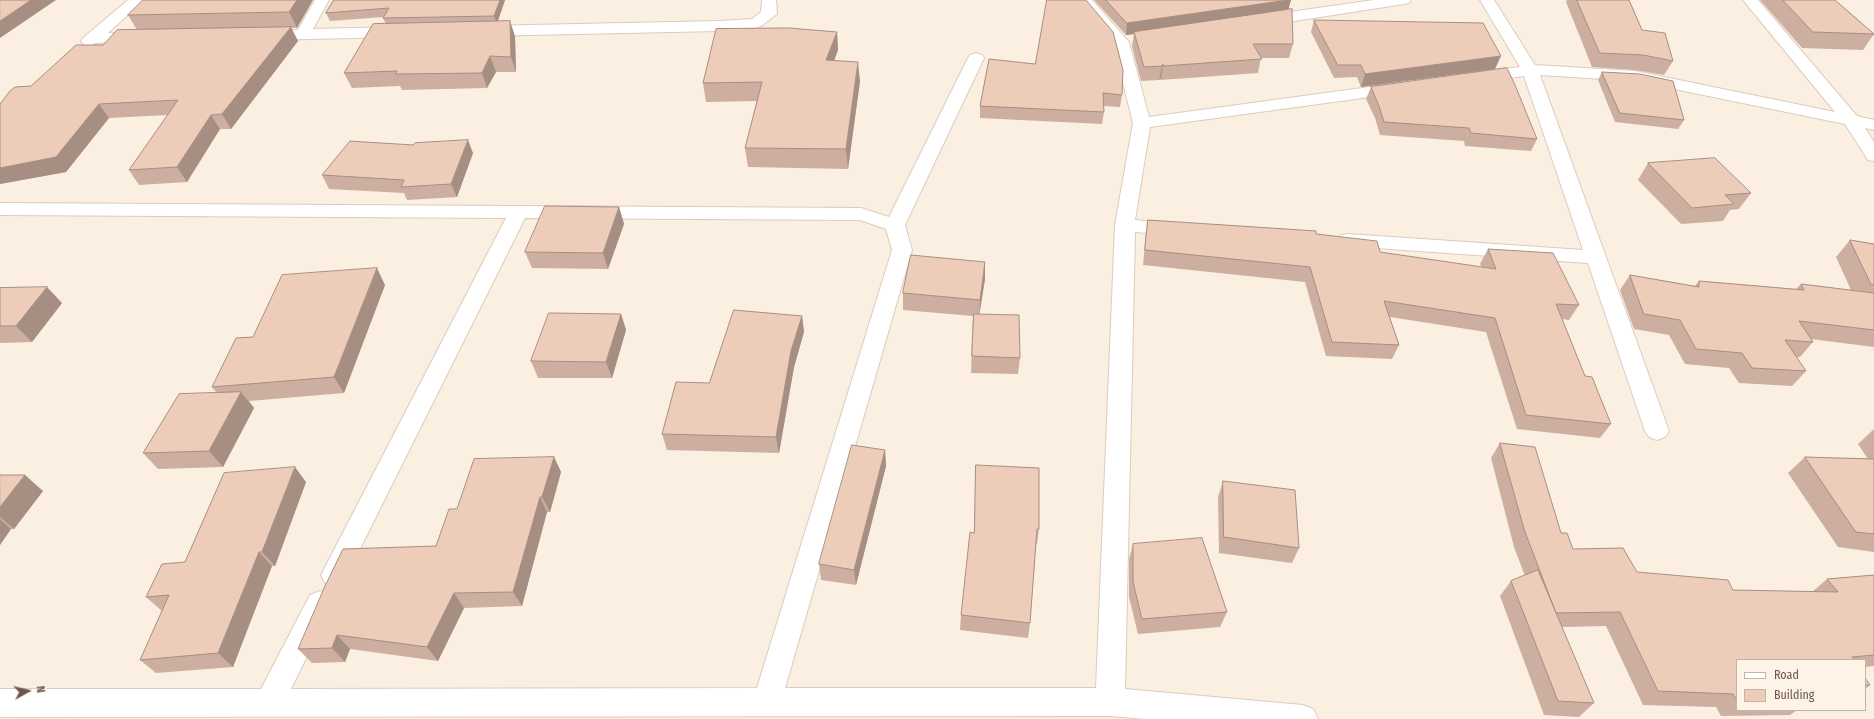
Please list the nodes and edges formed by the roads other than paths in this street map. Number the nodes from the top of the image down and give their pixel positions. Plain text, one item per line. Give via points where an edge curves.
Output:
1 (137, 0) edge
2 (322, 0) edge
3 (769, 0) edge
4 (1084, 0) edge
5 (1404, 0) edge
6 (1487, 0) edge
7 (1750, 0) edge
8 (1337, 5) edge
9 (1248, 24) edge
10 (468, 31) edge
11 (412, 32) edge
12 (303, 34) junction
13 (248, 35) edge
14 (156, 37) edge
15 (94, 38) junction
16 (75, 52) edge
17 (976, 58) dead end
18 (1530, 70) junction
19 (1467, 78) edge
20 (1412, 86) edge
21 (1851, 120) junction
22 (1142, 123) junction
23 (1874, 125) edge
24 (1874, 156) edge
25 (0, 209) edge
26 (518, 212) junction
27 (895, 225) junction
28 (1125, 225) junction
29 (1197, 230) edge
30 (1333, 239) edge
31 (1596, 257) junction
32 (1657, 431) dead end
33 (767, 702) junction
34 (1110, 702) junction
35 (0, 703) edge
36 (269, 703) junction
37 (1303, 719) edge

1 - 15 street
2 - 12 street
3 - 10 street via 768,14 756,23
4 - 22 street via 1129,41
5 - 8 street
6 - 18 street
7 - 21 street
8 - 9 street
11 - 12 street
12 - 13 street
14 - 15 street
15 - 16 street
17 - 27 street
18 - 19 street
18 - 21 street via 1634,76
18 - 31 street
20 - 22 street
21 - 23 street
21 - 24 street
22 - 28 street
25 - 26 street
26 - 27 street via 861,214
26 - 36 street
27 - 33 street via 902,250
28 - 29 street
28 - 34 street
30 - 31 street
31 - 32 street
33 - 34 street
33 - 36 street
34 - 37 street
35 - 36 street

